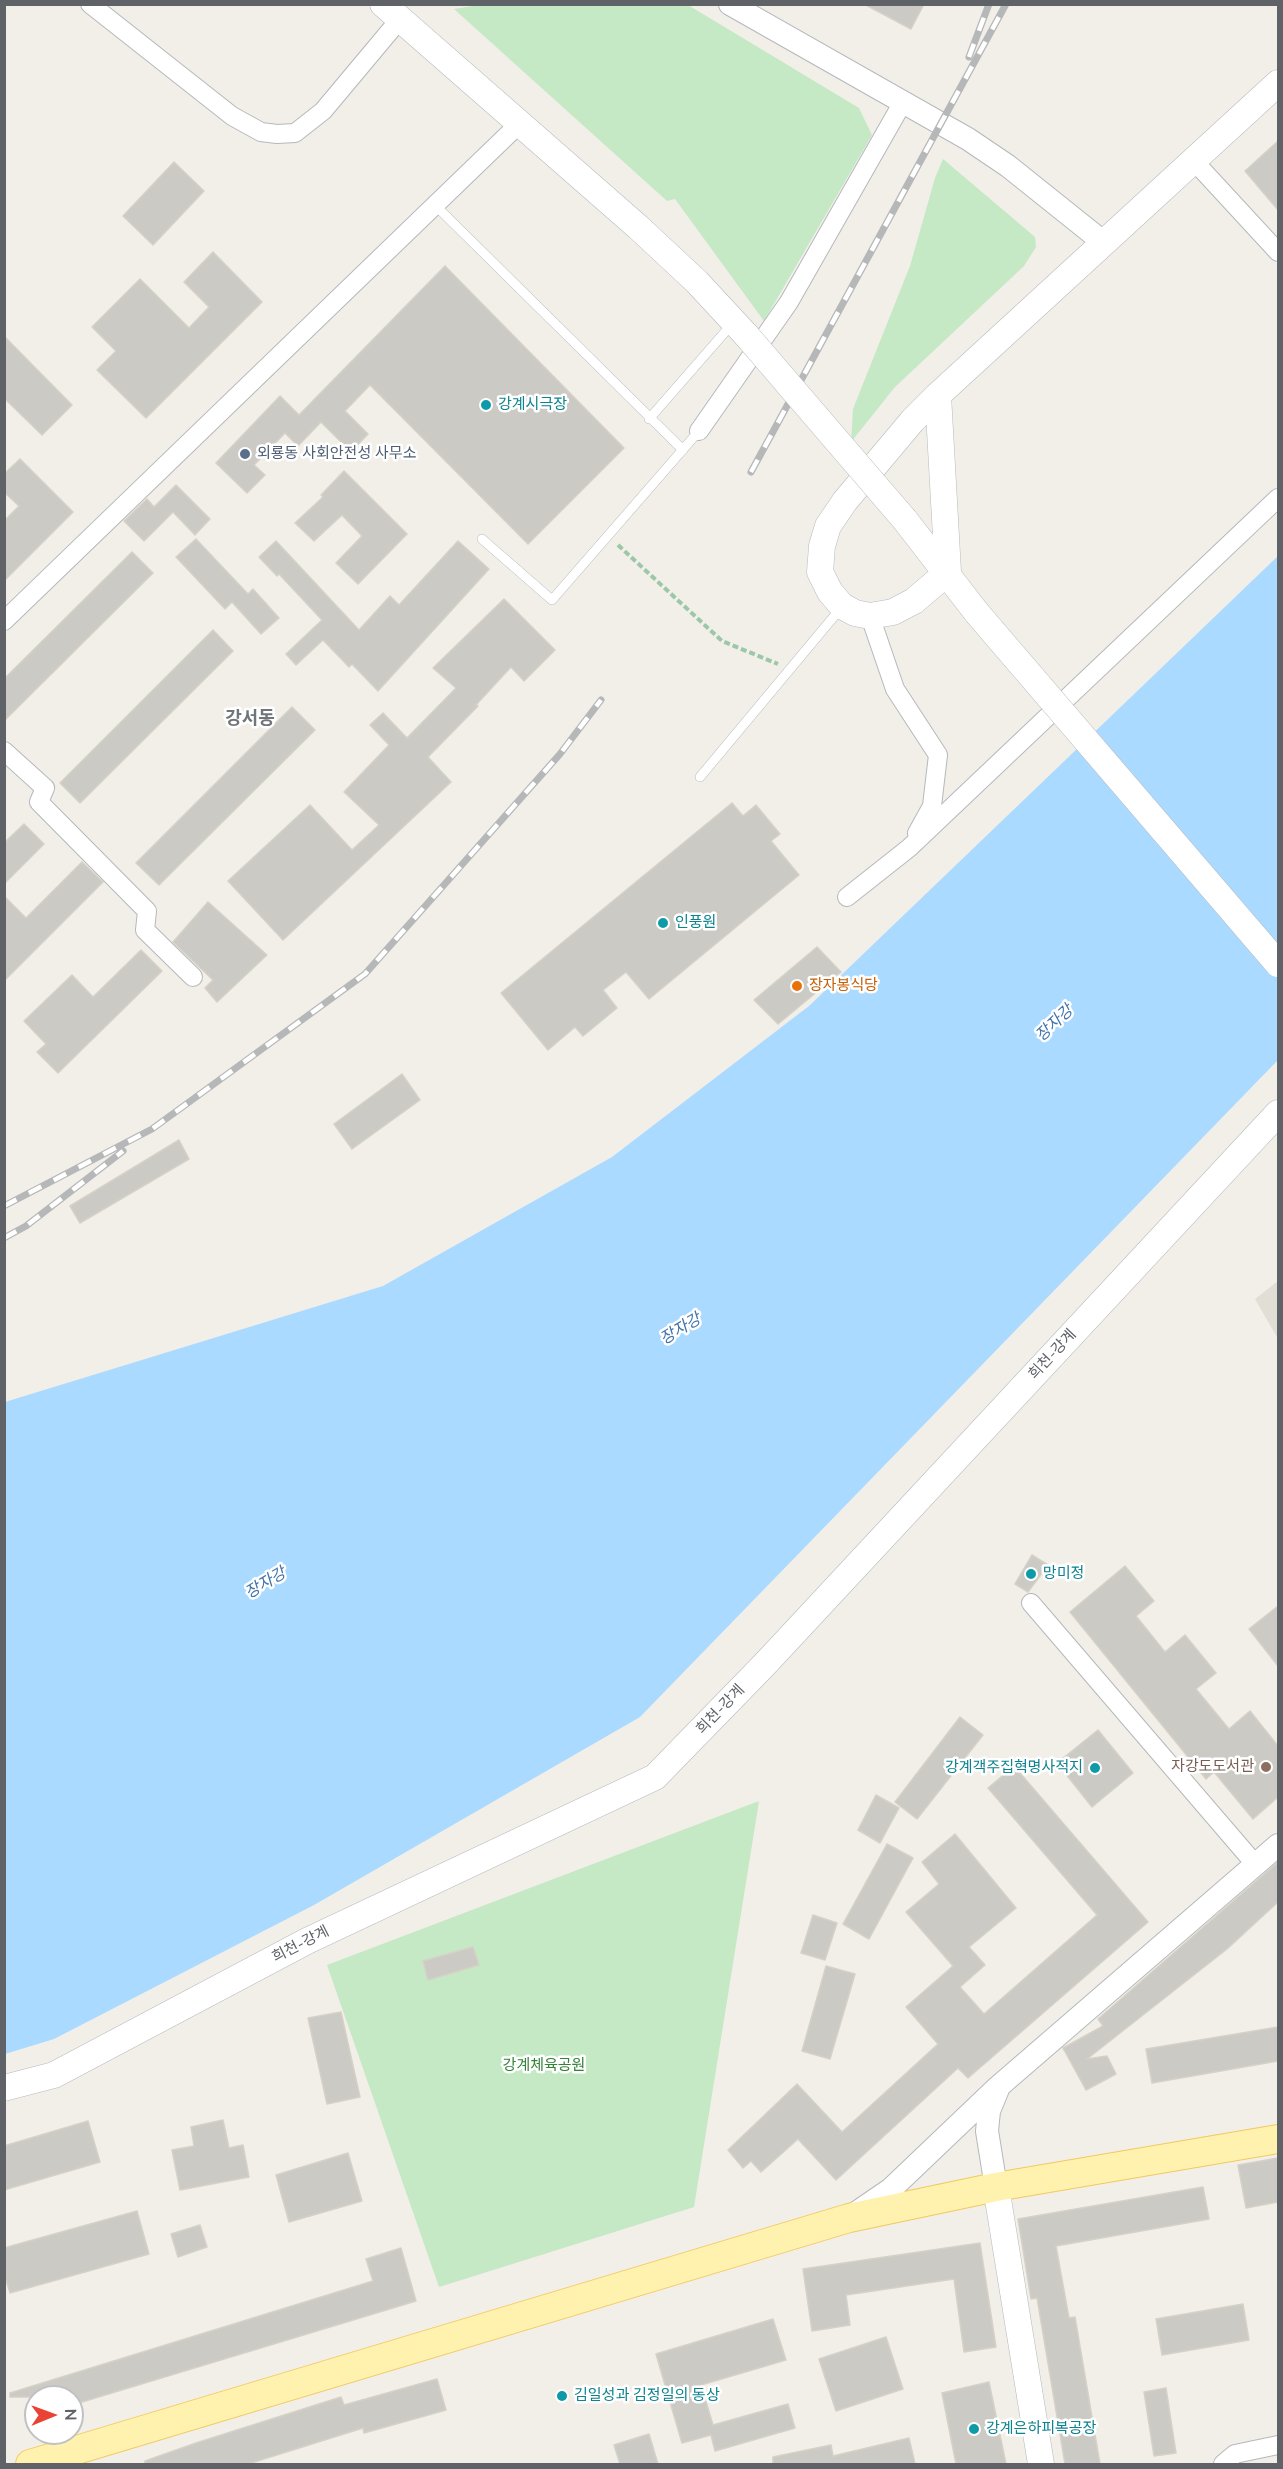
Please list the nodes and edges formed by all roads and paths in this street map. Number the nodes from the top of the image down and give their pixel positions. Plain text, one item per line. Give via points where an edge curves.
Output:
1 (90, 4) edge
2 (730, 4) edge
3 (389, 8) edge
4 (1278, 83) edge
5 (903, 102) junction
6 (519, 124) junction
7 (1194, 161) junction
8 (436, 206) junction
9 (1103, 242) junction
10 (1278, 252) edge
11 (740, 329) junction
12 (938, 394) junction
13 (649, 419) junction
14 (699, 431) joint
15 (683, 450) junction
16 (1278, 498) edge
17 (608, 535) junction
18 (482, 539) dead end
19 (948, 572) junction
20 (842, 606) junction
21 (870, 616) junction
22 (4, 621) edge
23 (790, 669) junction
24 (4, 751) edge
25 (700, 777) dead end
26 (909, 848) junction
27 (847, 897) dead end
28 (1278, 964) edge
29 (193, 977) dead end
30 (1278, 1113) edge
31 (1031, 1603) dead end
32 (1278, 1845) edge
33 (1255, 1864) junction
34 (998, 2087) junction
35 (4, 2088) edge
36 (1278, 2139) edge
37 (996, 2187) junction
38 (849, 2218) junction
39 (1278, 2445) edge
40 (30, 2464) edge
41 (1041, 2464) edge
42 (1223, 2464) edge

1 - 3 street via 232,116 261,132 276,134 295,133 323,111
2 - 5 street
3 - 6 main road
4 - 7 main road
5 - 9 street via 1008,166
5 - 14 street via 789,302
6 - 8 street
6 - 11 main road via 638,227
7 - 9 main road
7 - 10 street
8 - 13 lane
8 - 22 street
9 - 12 main road
11 - 13 lane
11 - 19 main road, bridge
12 - 19 main road
12 - 20 main road via 828,526 820,572
13 - 15 lane
14 - 15 lane
15 - 17 lane
16 - 26 street
17 - 18 lane via 552,600
17 - 23 path via 723,640
19 - 21 main road via 914,601 893,612
19 - 28 main road, bridge via 977,613
20 - 21 main road
20 - 23 lane
21 - 26 street via 895,689 938,754 932,806
23 - 25 lane
24 - 29 street via 45,788 39,802 147,911 145,930
26 - 27 street
30 - 35 main road, 희천-강계 via 655,1777 307,1941 54,2074
31 - 33 street
32 - 33 street
33 - 34 street
34 - 37 street via 987,2131
34 - 38 street via 891,2189
36 - 37 main road
37 - 38 main road
37 - 41 main road
38 - 40 main road
39 - 42 street via 1235,2454

